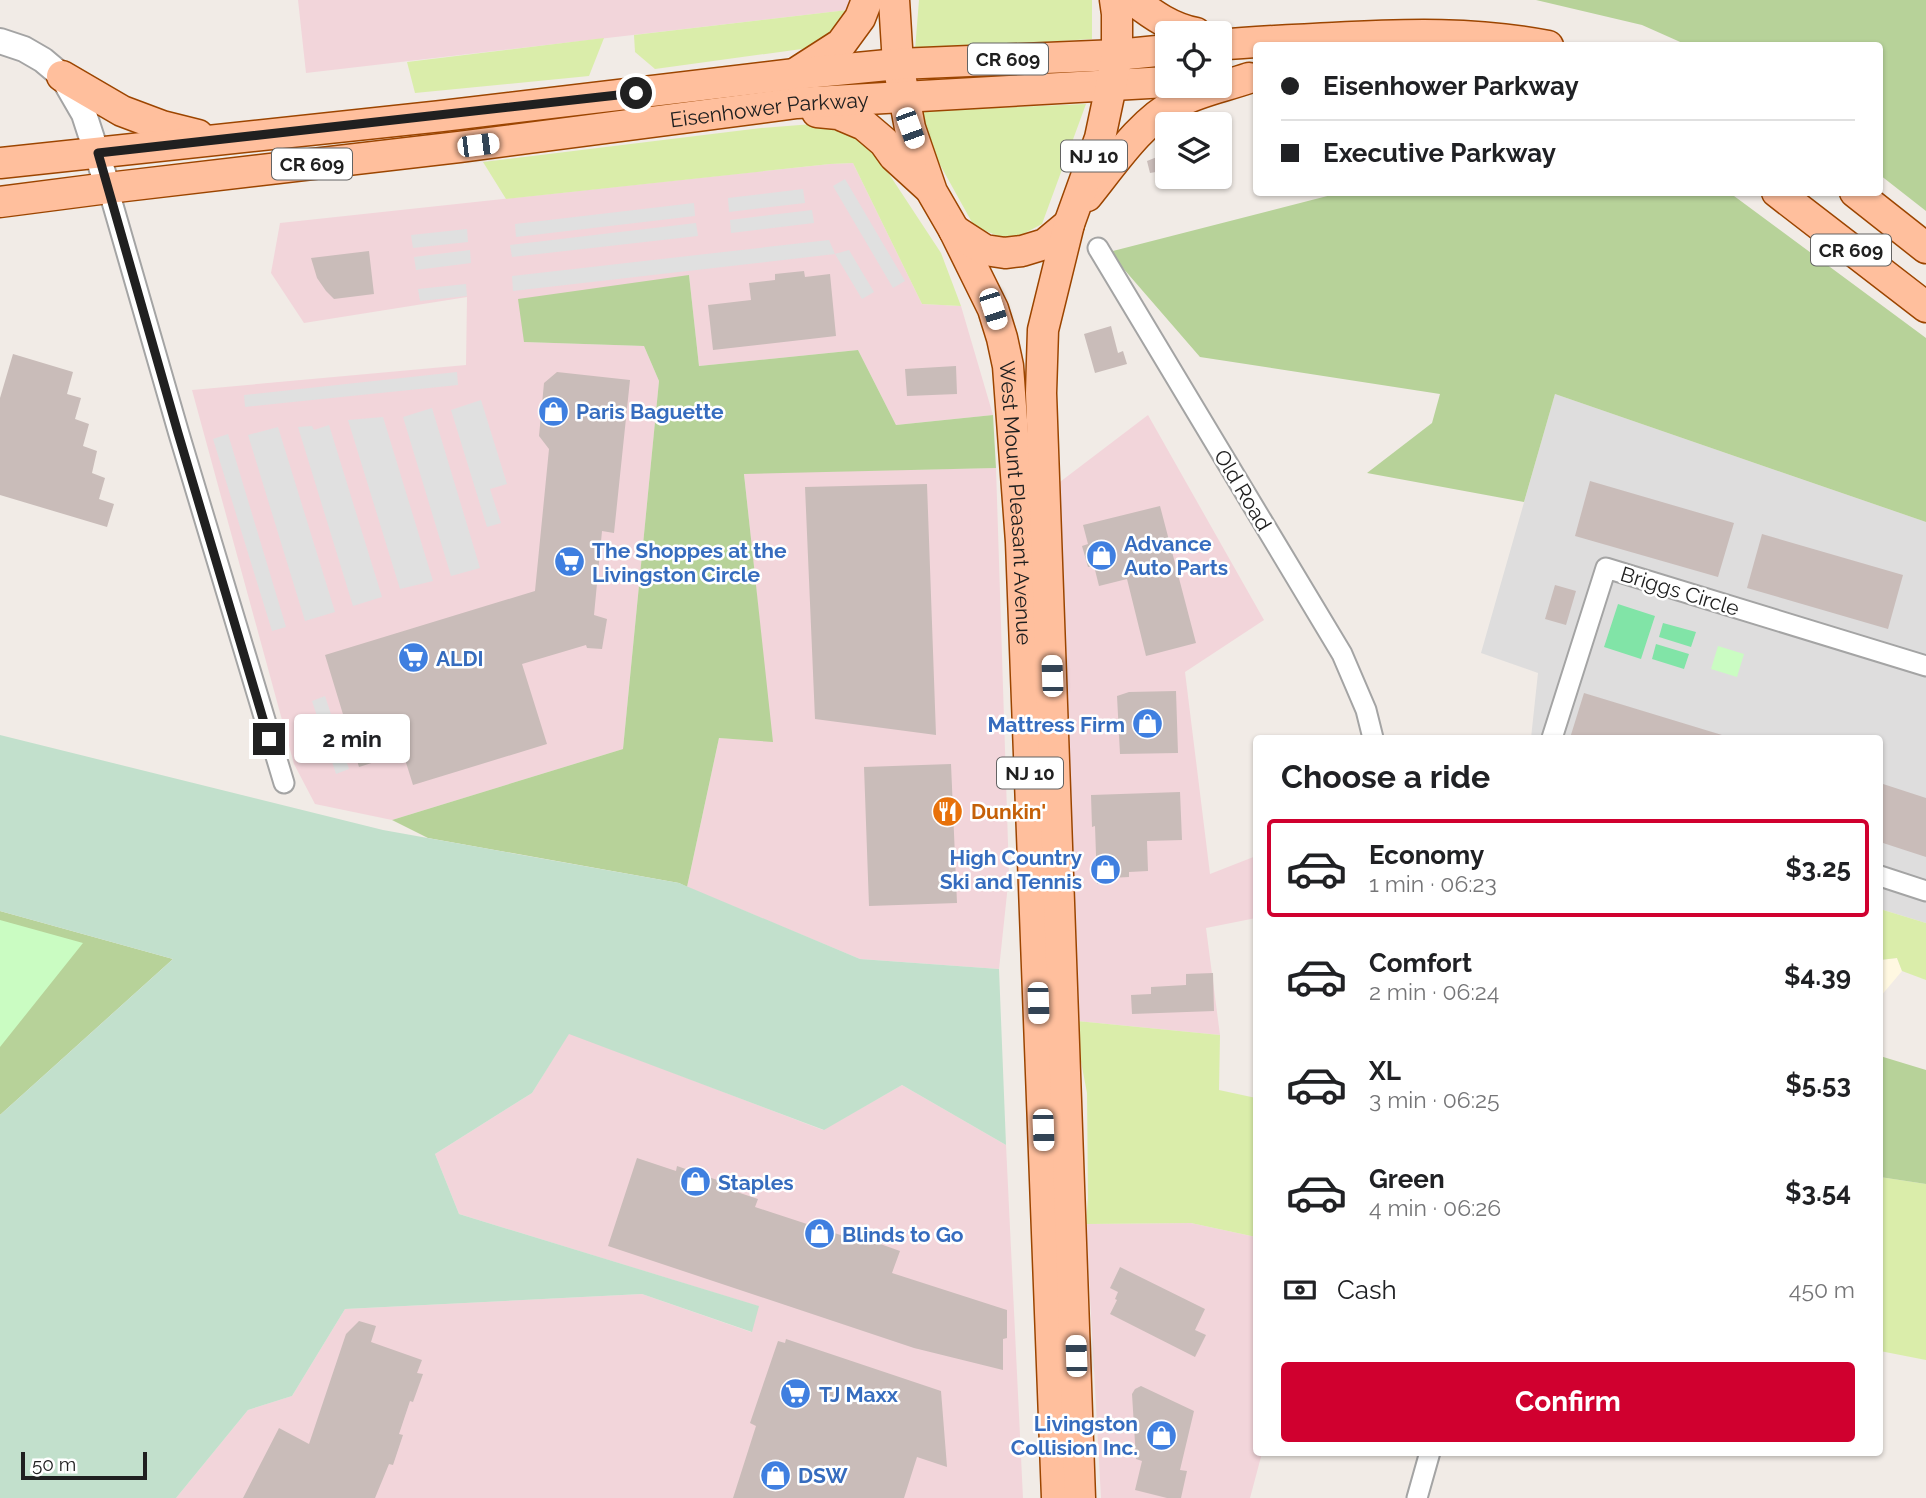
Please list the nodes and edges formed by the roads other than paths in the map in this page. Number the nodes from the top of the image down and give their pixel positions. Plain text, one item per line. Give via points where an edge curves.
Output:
1 (867, 0) edge
2 (894, 0) edge
3 (1115, 0) edge
4 (1133, 0) edge
5 (1163, 21) edge
6 (0, 41) edge
7 (1232, 42) edge
8 (1530, 42) edge
9 (1155, 51) edge
10 (1117, 55) junction
11 (898, 64) junction
12 (62, 76) junction
13 (1253, 78) edge
14 (1232, 79) edge
15 (1155, 83) edge
16 (1111, 86) junction
17 (796, 88) junction
18 (904, 98) junction
19 (215, 139) junction
20 (98, 153) junction
21 (0, 163) edge
22 (108, 188) junction
23 (932, 191) junction
24 (1782, 196) edge
25 (1860, 196) edge
26 (0, 202) edge
27 (1071, 218) junction
28 (954, 230) junction
29 (1098, 248) dead end
30 (1926, 248) edge
31 (1926, 307) edge
32 (1926, 666) edge
33 (1372, 735) edge
34 (1553, 735) edge
35 (284, 783) dead end
36 (1883, 877) edge
37 (1926, 891) edge
38 (1429, 1456) edge
39 (1057, 1498) edge
40 (1080, 1498) edge
41 (1417, 1498) edge

1 - 17 main road via 841,44
2 - 11 main road, NJ 10
3 - 10 main road, NJ 10
4 - 5 main road
6 - 12 street via 24,49
7 - 8 main road via 1465,34
9 - 10 main road, Eisenhower Parkway / CR 609
10 - 11 main road, Eisenhower Parkway / CR 609
10 - 16 main road, NJ 10
11 - 17 main road, Eisenhower Parkway / CR 609
11 - 18 main road, NJ 10
12 - 19 main road via 122,111
12 - 20 street via 84,114
13 - 14 main road
13 - 27 main road via 1179,102 1160,113
15 - 16 main road, Eisenhower Parkway / CR 609
16 - 18 main road, Eisenhower Parkway / CR 609
16 - 27 main road, NJ 10 via 1100,138
17 - 18 main road, Eisenhower Parkway / CR 609
17 - 19 main road, Eisenhower Parkway / CR 609 via 455,114
17 - 22 main road, Eisenhower Parkway / CR 609 via 459,148
17 - 23 main road via 818,113 838,114 874,133
18 - 23 main road, NJ 10
19 - 20 main road, Eisenhower Parkway / CR 609
20 - 21 main road, Eisenhower Parkway / CR 609
20 - 22 street
22 - 26 main road, Eisenhower Parkway / CR 609
22 - 35 street
23 - 28 main road, NJ 10
24 - 31 main road, CR 609
25 - 30 main road, CR 609
27 - 28 main road via 1045,244 1005,253 985,250
27 - 40 main road, West Mount Pleasant Avenue / NJ 10 via 1043,330 1041,393
28 - 39 main road, West Mount Pleasant Avenue / NJ 10 via 991,304 1002,338 1012,414
29 - 33 street, Old Road via 1342,654
32 - 34 street, Briggs Circle via 1606,568
36 - 37 street
38 - 41 street

